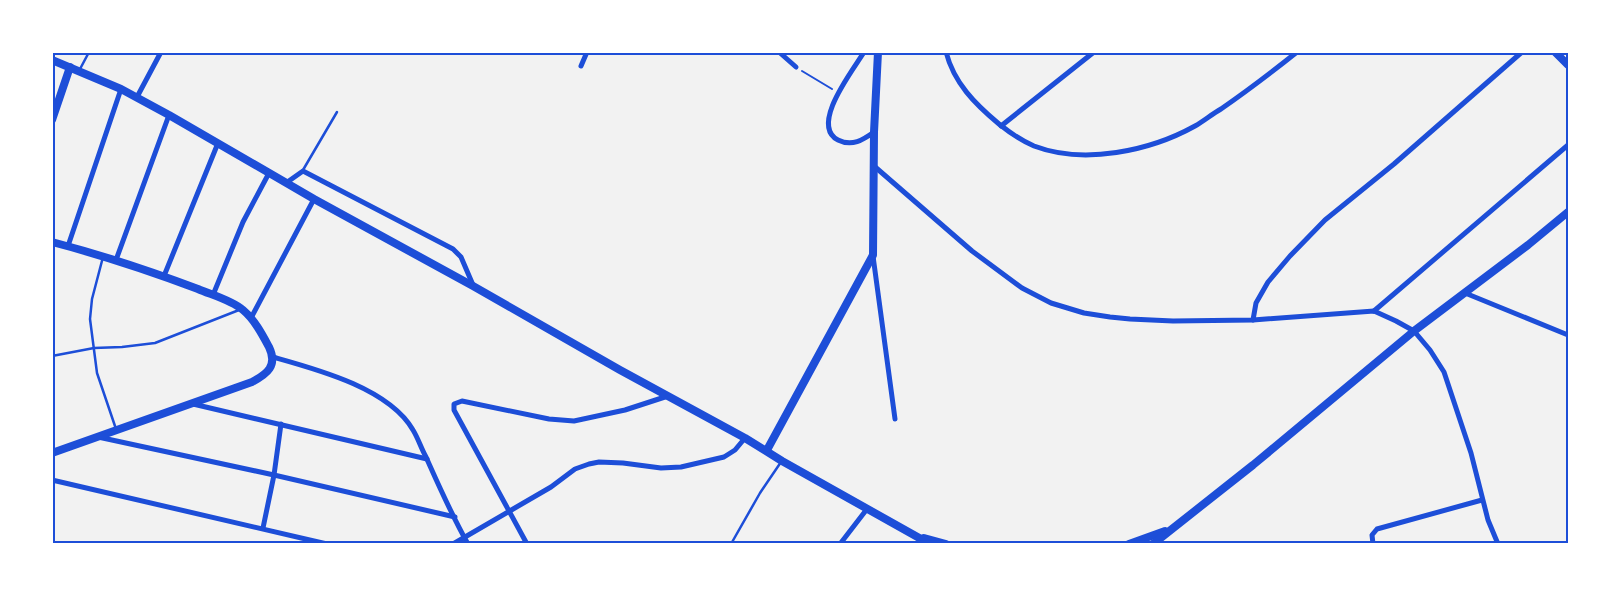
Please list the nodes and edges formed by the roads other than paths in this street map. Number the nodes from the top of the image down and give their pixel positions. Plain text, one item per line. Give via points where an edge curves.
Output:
1 (98, 52) edge
2 (161, 52) edge
3 (587, 52) edge
4 (779, 52) edge
5 (864, 52) edge
6 (878, 52) edge
7 (946, 52) edge
8 (1094, 52) edge
9 (1297, 52) edge
10 (1522, 52) edge
11 (1555, 52) edge
12 (52, 60) edge
13 (1568, 65) edge
14 (581, 66) dead end
15 (70, 67) junction
16 (796, 67) road end
17 (80, 71) junction
18 (121, 89) junction
19 (137, 97) junction
20 (337, 112) dead end
21 (169, 115) junction
22 (52, 120) edge
23 (1001, 126) junction
24 (874, 132) junction
25 (218, 143) junction
26 (1568, 145) edge
27 (874, 166) junction
28 (303, 171) junction
29 (268, 173) junction
30 (286, 183) junction
31 (314, 199) junction
32 (1568, 212) edge
33 (52, 242) edge
34 (68, 246) junction
35 (873, 255) junction
36 (103, 256) junction
37 (116, 260) junction
38 (164, 276) junction
39 (473, 286) junction
40 (1465, 293) junction
41 (213, 295) junction
42 (242, 309) junction
43 (1374, 311) junction
44 (251, 318) junction
45 (1253, 320) junction
46 (1414, 331) junction
47 (1568, 336) edge
48 (94, 348) junction
49 (52, 356) edge
50 (273, 357) junction
51 (668, 396) junction
52 (193, 404) junction
53 (895, 419) dead end
54 (281, 424) junction
55 (116, 429) junction
56 (95, 437) junction
57 (745, 438) junction
58 (767, 450) junction
59 (52, 453) edge
60 (427, 459) junction
61 (782, 461) junction
62 (274, 475) junction
63 (52, 480) edge
64 (1482, 500) junction
65 (867, 509) junction
66 (510, 511) junction
67 (455, 517) junction
68 (1174, 527) junction
69 (263, 528) junction
70 (464, 536) junction
71 (917, 537) junction
72 (327, 544) edge
73 (453, 544) edge
74 (468, 544) edge
75 (527, 544) edge
76 (731, 544) edge
77 (840, 544) edge
78 (924, 544) edge
79 (930, 544) edge
80 (946, 544) edge
81 (1129, 544) edge
82 (1153, 544) edge
83 (1373, 544) edge
84 (1498, 544) edge

1 - 17 lane via 88,54
2 - 19 street
3 - 14 street
4 - 16 street
5 - 24 street via 838,92 828,124 831,134 837,139 854,143
6 - 24 main road
7 - 23 street via 954,75 968,96
8 - 23 street
9 - 23 street via 1249,90 1195,126 1133,149 1091,155 1064,154 1034,146
10 - 45 street via 1325,220 1268,282 1256,303
11 - 13 main road
12 - 15 main road
15 - 17 main road
15 - 22 main road
17 - 18 main road
18 - 19 main road
18 - 34 street
19 - 21 main road
20 - 28 lane
21 - 25 main road
21 - 37 street
24 - 27 main road
25 - 29 main road
25 - 38 street
26 - 43 street
27 - 35 main road
27 - 45 street via 972,251 1022,288 1051,302 1130,320
28 - 30 street
28 - 39 street via 453,249 461,258
29 - 30 main road
29 - 41 street via 243,222
30 - 31 main road
31 - 39 main road
31 - 44 street
32 - 40 main road
33 - 34 main road
34 - 36 main road
35 - 53 street
35 - 58 main road
36 - 37 main road
36 - 48 lane via 90,319
37 - 38 main road
38 - 41 main road
39 - 51 main road
40 - 46 main road
40 - 47 street
41 - 42 main road
42 - 44 main road
42 - 48 lane via 155,343
43 - 45 street
43 - 46 street
44 - 50 main road
46 - 64 street via 1444,372 1471,452
46 - 68 main road
48 - 49 lane
48 - 55 lane via 98,373
50 - 52 main road via 272,365 262,377
50 - 60 street via 334,376 383,400 412,429
51 - 57 main road
51 - 66 street via 574,421 462,401 454,404 454,410
52 - 54 street
52 - 55 main road
54 - 60 street
54 - 62 street
55 - 56 main road
56 - 59 main road
56 - 62 street
57 - 58 main road
57 - 66 street via 735,450 724,456 681,467 588,464
58 - 61 main road
60 - 67 street
61 - 65 main road
61 - 76 lane
62 - 67 street
62 - 69 street
63 - 69 street
64 - 83 street via 1377,529 1372,535
64 - 84 street
65 - 71 main road
65 - 77 street
66 - 70 street
66 - 75 street
67 - 70 street
68 - 81 main road
68 - 82 main road
69 - 72 street
70 - 73 street
70 - 74 street
71 - 78 main road
71 - 79 main road
71 - 80 main road

